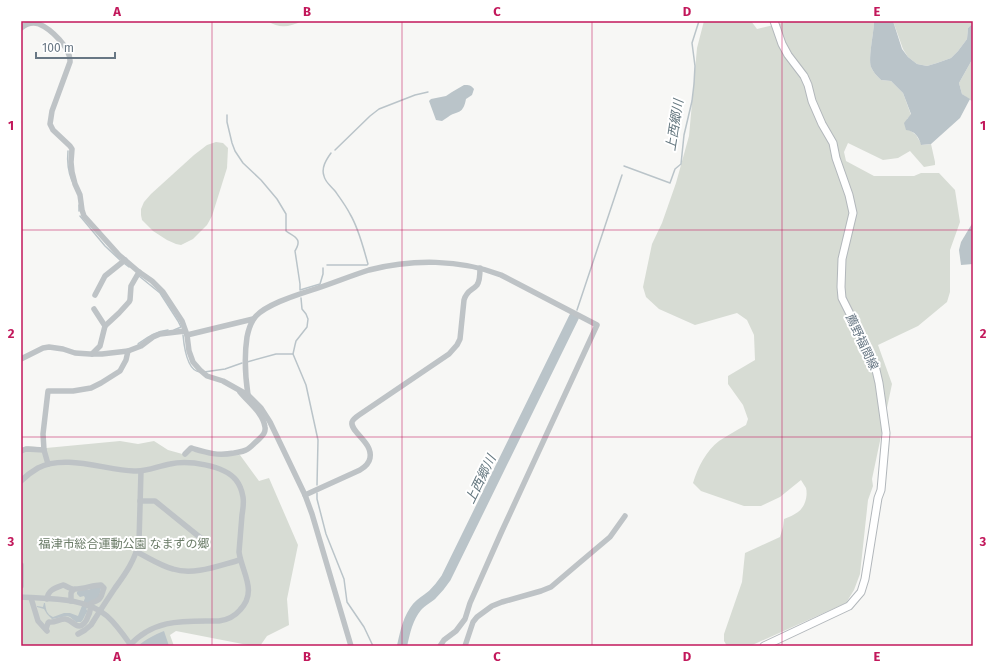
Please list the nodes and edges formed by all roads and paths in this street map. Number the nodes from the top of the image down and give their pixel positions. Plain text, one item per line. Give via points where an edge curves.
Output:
1 (774, 21) edge
2 (21, 28) edge
3 (125, 260) junction
4 (480, 268) junction
5 (139, 272) junction
6 (95, 296) dead end
7 (94, 309) dead end
8 (253, 320) junction
9 (105, 326) junction
10 (186, 333) junction
11 (128, 350) junction
12 (92, 354) junction
13 (21, 359) edge
14 (238, 389) junction
15 (248, 395) junction
16 (44, 450) junction
17 (21, 451) edge
18 (185, 454) dead end
19 (48, 464) junction
20 (141, 471) junction
21 (21, 481) edge
22 (305, 495) junction
23 (140, 501) junction
24 (625, 516) dead end
25 (202, 539) dead end
26 (137, 552) junction
27 (240, 560) junction
28 (21, 565) edge
29 (21, 586) edge
30 (73, 590) junction
31 (21, 597) edge
32 (31, 598) junction
33 (47, 599) junction
34 (71, 601) junction
35 (90, 606) junction
36 (100, 610) junction
37 (78, 634) dead end
38 (130, 645) edge
39 (351, 646) edge
40 (440, 646) edge
41 (465, 646) edge
42 (764, 646) edge

1 - 42 main road, 薦野福間線 via 788,55 804,76 812,101 833,143 849,195 853,213 842,259 842,298 876,370 886,433 881,490 865,579 860,592 849,606
2 - 3 street via 32,23 39,24 58,38 70,54 70,62 52,111 50,124 72,149 72,172 84,216
3 - 5 street
3 - 6 street via 105,276
4 - 8 street via 462,264 422,262 372,270 294,295 257,314
4 - 22 street via 476,286 465,296 460,339 455,349 353,420 353,427 370,451 369,463 364,468
4 - 40 street via 501,275 598,325 501,533 465,619
5 - 9 street via 131,286 129,302
5 - 10 street via 163,292 178,314
7 - 9 street
8 - 10 street
8 - 15 street via 245,348
9 - 12 street via 100,346
10 - 11 street via 160,334 141,346
10 - 14 street via 193,362 202,372
11 - 12 street
11 - 16 street via 120,371 102,383 73,391 48,391
12 - 13 street via 49,347
14 - 15 street
14 - 18 street via 262,418 266,430 264,434 243,452 213,454 192,448
15 - 22 street via 270,422
16 - 17 street
16 - 19 street
19 - 20 street via 66,462
19 - 21 street
20 - 23 street
20 - 27 street via 186,462 223,470 236,480 244,499
22 - 39 street
23 - 25 street via 155,501
23 - 26 street
24 - 41 street via 610,537 551,587 492,606 477,617
26 - 27 street via 166,567 182,571 200,570
26 - 36 street
27 - 38 street via 249,592 243,607 231,618 164,624 151,629
28 - 29 street
30 - 33 street via 62,585 48,593
30 - 34 street
30 - 35 street via 102,585 104,588 101,598
31 - 32 street
32 - 33 street
32 - 35 street via 36,616 47,631 49,622 64,619 77,626 83,625
33 - 34 street
34 - 35 street
35 - 36 street
36 - 37 street via 86,630
36 - 38 street via 113,622

